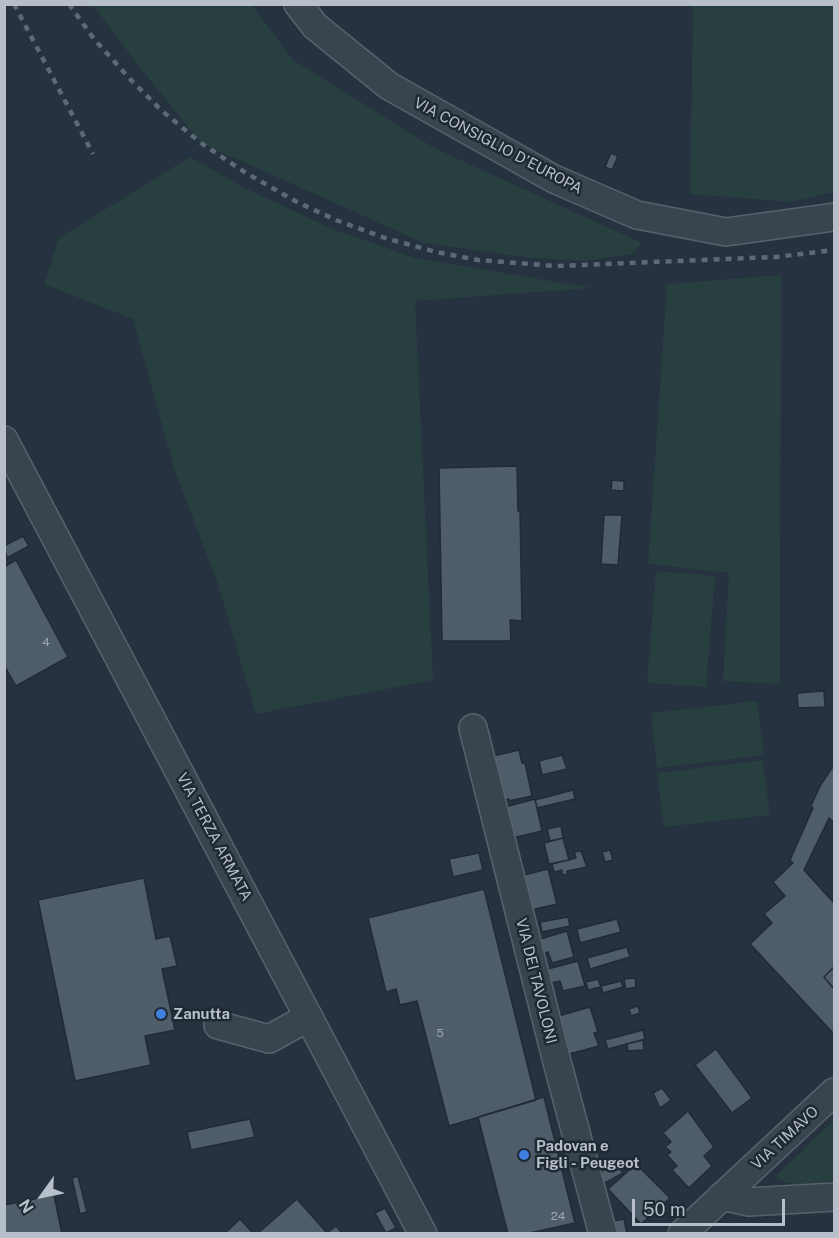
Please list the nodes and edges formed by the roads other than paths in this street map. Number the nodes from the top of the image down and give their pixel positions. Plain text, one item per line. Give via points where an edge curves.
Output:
1 (298, 4) edge
2 (834, 217) edge
3 (4, 440) edge
4 (473, 728) dead end
5 (309, 1017) junction
6 (218, 1025) dead end
7 (834, 1092) edge
8 (722, 1196) junction
9 (834, 1197) edge
10 (423, 1233) edge
11 (603, 1233) edge
12 (682, 1233) edge

1 - 2 street, VIA CONSIGLIO D'EUROPA via 315,26 389,87 554,179 637,216 726,232
3 - 5 street, VIA TERZA ARMATA
4 - 11 street, VIA DEI TAVOLONI
5 - 6 street via 270,1039
5 - 10 street, VIA TERZA ARMATA
7 - 8 street, VIA TIMAVO
8 - 9 street via 750,1202
8 - 12 street, VIA TIMAVO

